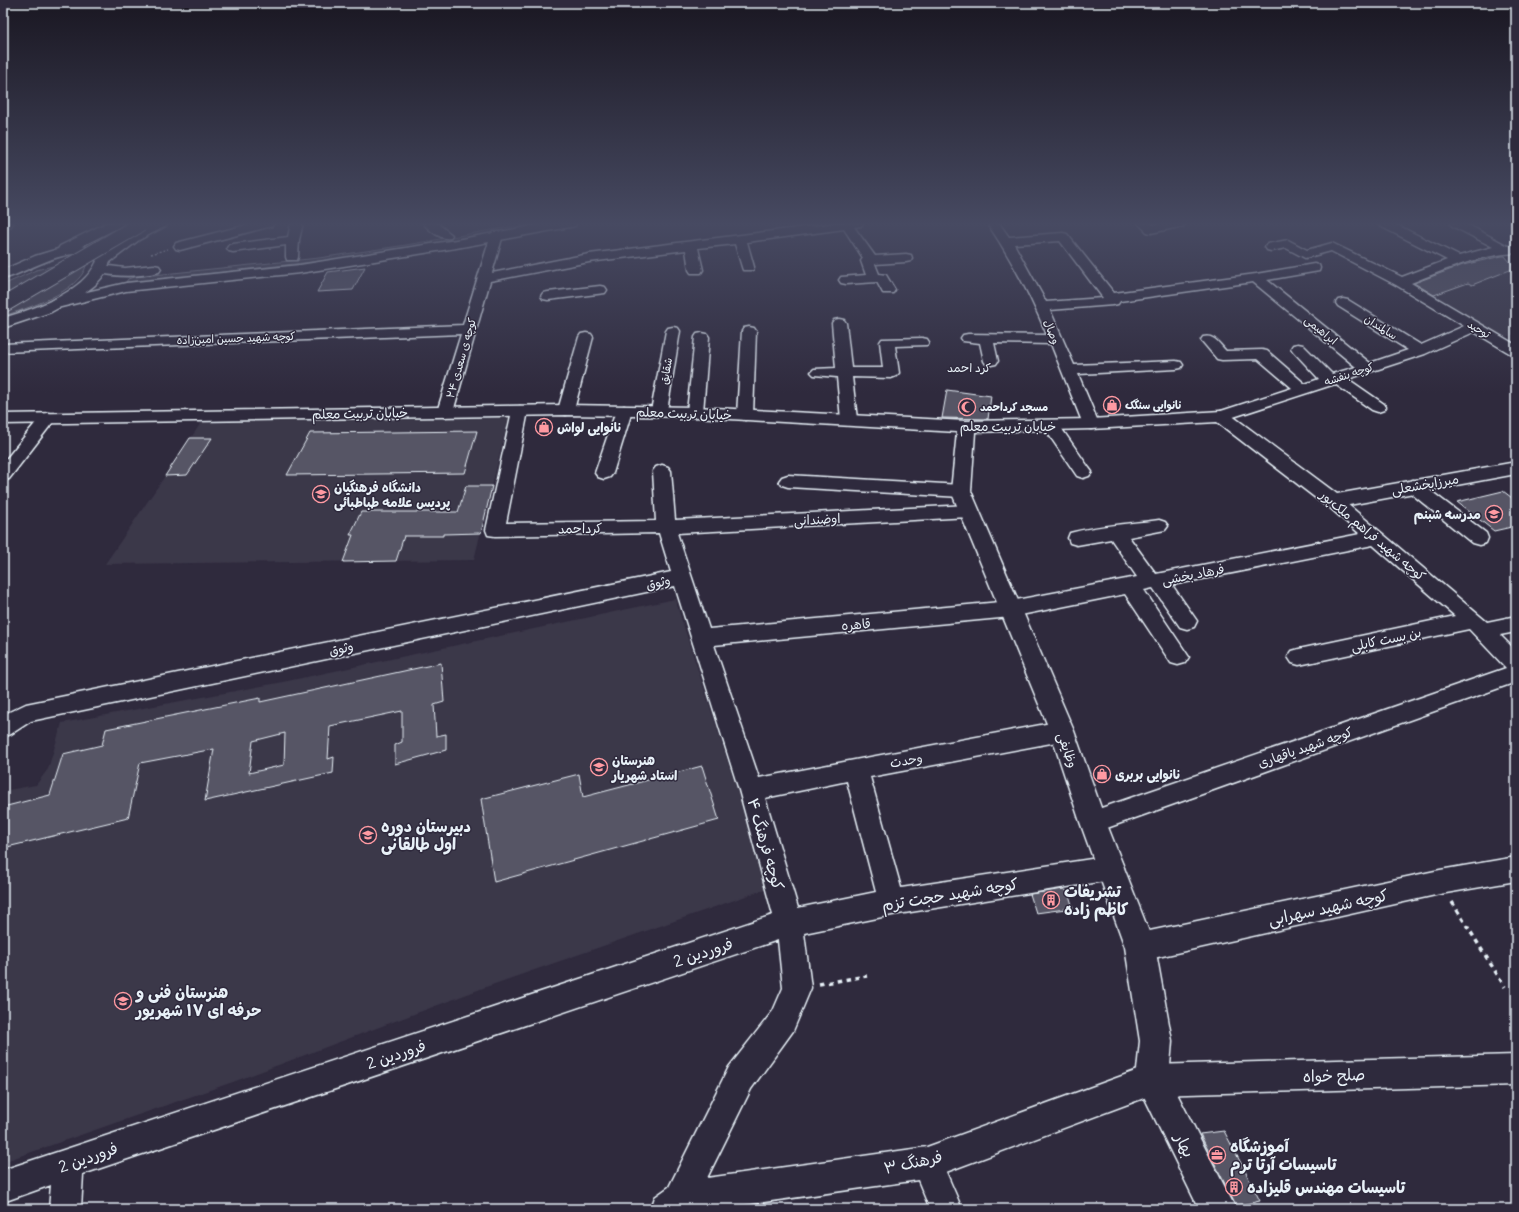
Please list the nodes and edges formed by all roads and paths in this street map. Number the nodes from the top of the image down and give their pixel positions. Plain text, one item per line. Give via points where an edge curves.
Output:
1 (29, 280) edge
2 (45, 280) edge
3 (90, 280) edge
4 (116, 280) edge
5 (198, 280) edge
6 (485, 280) edge
7 (568, 280) edge
8 (577, 280) edge
9 (846, 280) dead end
10 (852, 280) edge
11 (882, 280) edge
12 (1027, 280) edge
13 (1096, 280) edge
14 (1245, 280) edge
15 (1258, 280) edge
16 (1396, 280) edge
17 (1407, 280) edge
18 (1401, 282) junction
19 (126, 287) junction
20 (600, 290) dead end
21 (888, 290) dead end
22 (3, 293) edge
23 (548, 296) dead end
24 (1111, 298) junction
25 (1343, 303) dead end
26 (57, 304) junction
27 (3, 305) edge
28 (1042, 306) junction
29 (3, 323) edge
30 (839, 323) dead end
31 (1475, 326) junction
32 (470, 329) junction
33 (673, 331) dead end
34 (749, 332) dead end
35 (586, 336) dead end
36 (702, 337) dead end
37 (968, 338) dead end
38 (986, 338) junction
39 (1055, 340) junction
40 (1208, 340) dead end
41 (922, 342) dead end
42 (3, 348) edge
43 (1298, 348) dead end
44 (1420, 351) junction
45 (1516, 351) edge
46 (991, 361) dead end
47 (1176, 366) dead end
48 (1367, 368) junction
49 (1068, 370) junction
50 (819, 372) dead end
51 (845, 373) junction
52 (1332, 379) junction
53 (1302, 389) junction
54 (1378, 407) dead end
55 (520, 410) junction
56 (566, 410) junction
57 (624, 411) junction
58 (659, 411) junction
59 (445, 412) junction
60 (695, 412) junction
61 (745, 414) junction
62 (1221, 416) junction
63 (48, 418) junction
64 (3, 419) edge
65 (849, 420) junction
66 (1091, 424) junction
67 (1051, 426) junction
68 (966, 427) junction
69 (1516, 468) edge
70 (662, 471) dead end
71 (1083, 472) dead end
72 (604, 473) dead end
73 (3, 475) edge
74 (788, 481) dead end
75 (1413, 486) junction
76 (1333, 500) junction
77 (965, 501) junction
78 (666, 526) junction
79 (1159, 526) dead end
80 (1116, 532) junction
81 (1077, 538) dead end
82 (1376, 538) junction
83 (1480, 538) dead end
84 (682, 577) junction
85 (1155, 581) junction
86 (1130, 586) junction
87 (1011, 609) junction
88 (1187, 621) dead end
89 (1516, 624) edge
90 (1478, 625) junction
91 (702, 638) junction
92 (1178, 656) dead end
93 (1298, 657) dead end
94 (1516, 665) edge
95 (1516, 673) edge
96 (3, 727) edge
97 (1062, 731) junction
98 (856, 769) junction
99 (751, 790) junction
100 (1093, 822) junction
101 (1111, 868) junction
102 (1516, 869) edge
103 (1440, 882) junction
104 (892, 902) junction
105 (789, 923) junction
106 (1140, 947) junction
107 (867, 976) dead end
108 (1504, 987) dead end
109 (797, 988) junction
110 (1516, 1070) edge
111 (1152, 1080) junction
112 (68, 1163) junction
113 (927, 1163) junction
114 (3, 1186) edge
115 (673, 1204) edge
116 (66, 1209) edge
117 (946, 1209) edge
118 (1218, 1209) edge

1 - 22 street
2 - 27 street, bridge
3 - 26 street via 84,287
4 - 19 street via 115,284
5 - 19 street
6 - 32 street, کوچه ی سعدی ۲۴
7 - 23 street
8 - 20 street
9 - 10 street
11 - 21 street
12 - 28 street, وصال
13 - 24 street
14 - 24 street
15 - 48 street, ابراهیمی
16 - 18 street, توحید
17 - 18 street
18 - 31 street, توحید
19 - 26 street
24 - 28 street via 1113,301
25 - 44 street, سالمندان
26 - 29 street
28 - 39 street, وصال
30 - 51 street
31 - 44 street, کوچه بنفشه
31 - 45 street, توحید
32 - 42 street, کوچه شهید حسین امین‌زاده
32 - 59 street, کوچه ی سعدی ۲۴
33 - 58 street, شقایق
34 - 61 street
35 - 56 street
36 - 60 street
37 - 38 street
38 - 39 street
38 - 46 street
39 - 49 street, وصال
40 - 53 street via 1222,356 1262,354
41 - 51 street via 887,342 891,373
43 - 52 street
44 - 48 street, کوچه بنفشه
47 - 49 street
48 - 52 street, کوچه بنفشه
49 - 66 street, وصال
50 - 51 street
51 - 65 street
52 - 53 street, کوچه بنفشه
52 - 54 street
53 - 62 street, کوچه بنفشه
55 - 56 street, خیابان تربیت معلم
55 - 59 street, خیابان تربیت معلم
55 - 78 street, کرداحمد via 495,530
56 - 57 street, خیابان تربیت معلم
57 - 58 street, خیابان تربیت معلم
57 - 72 street
58 - 60 street, خیابان تربیت معلم
59 - 63 street, خیابان تربیت معلم
60 - 61 street, خیابان تربیت معلم
61 - 65 street, خیابان تربیت معلم
62 - 66 street, خیابان تربیت معلم
62 - 76 street, کوچه شهید فراهم ملک‌پور
63 - 64 street, خیابان تربیت معلم
63 - 73 street
65 - 68 street, خیابان تربیت معلم
66 - 67 street, خیابان تربیت معلم
67 - 68 street, خیابان تربیت معلم
67 - 71 street
68 - 77 street, وظایفی
69 - 75 street, میرزابخشعلی
70 - 78 street, کوچه فرهنگ ۴
74 - 77 street
75 - 76 street, میرزابخشعلی
75 - 83 street
76 - 82 street, کوچه شهید فراهم ملک‌پور
77 - 78 street, اوضندانی
77 - 87 street, وظایفی
78 - 84 street, کوچه فرهنگ ۴
79 - 80 street
80 - 81 street
80 - 85 street
82 - 85 street, فرهاد بخشی
82 - 90 street, کوچه شهید فراهم ملک‌پور
84 - 91 street, کوچه فرهنگ ۴
84 - 96 street, وثوق via 26,713
85 - 86 street, فرهاد بخشی
85 - 88 street
86 - 87 street, فرهاد بخشی
86 - 92 street
87 - 91 street, قاهره
87 - 97 street, وظایفی
89 - 90 street, بن بست کابلی
90 - 93 street, بن بست کابلی
90 - 94 street, کوچه شهید فراهم ملک‌پور
91 - 99 street, کوچه فرهنگ ۴
95 - 100 street, کوچه شهید یاقهاری
97 - 98 street, وحدت
97 - 100 street, وظایفی
98 - 99 street, وحدت
98 - 104 street
99 - 105 street, کوچه فرهنگ ۴
100 - 101 street, وظایفی
101 - 104 street, کوچه شهید حجت تزم
101 - 106 street, وظایفی
102 - 103 street, کوچه شهید سهرابی
103 - 106 street, کوچه شهید سهرابی
103 - 108 path
104 - 105 street, کوچه شهید حجت تزم
105 - 109 street, کوچه فرهنگ ۴
105 - 112 street, فروردین 2
106 - 111 street, وظایفی via 1156,1041
107 - 109 path
109 - 115 street via 782,1021 740,1078
110 - 111 street, صلح خواه
111 - 113 street, فرهنگ ۳
111 - 118 street, بهار
112 - 114 street, فروردین 2
112 - 116 street
113 - 115 street, فرهنگ ۳
113 - 117 street

